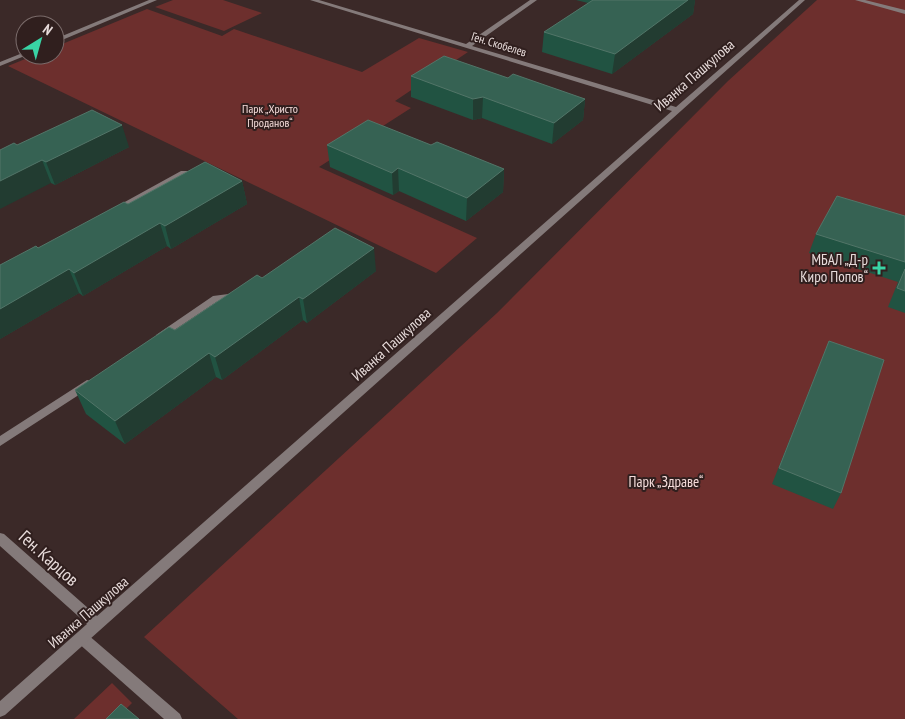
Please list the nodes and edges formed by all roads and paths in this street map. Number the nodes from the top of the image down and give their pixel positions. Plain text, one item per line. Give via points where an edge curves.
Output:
1 (154, 0) edge
2 (313, 0) edge
3 (534, 0) edge
4 (802, 0) edge
5 (858, 0) edge
6 (905, 12) edge
7 (65, 38) edge
8 (468, 46) junction
9 (15, 58) edge
10 (0, 64) edge
11 (678, 110) junction
12 (184, 172) edge
13 (105, 215) edge
14 (243, 296) edge
15 (150, 342) edge
16 (100, 376) edge
17 (0, 442) edge
18 (0, 538) edge
19 (97, 624) junction
20 (82, 638) junction
21 (0, 710) edge
22 (175, 719) edge

1 - 7 street
2 - 8 street, Ген. Скобелев
3 - 8 street
4 - 11 street, Иванка Пашкулова
5 - 6 street
8 - 11 street, Ген. Скобелев
9 - 10 street
11 - 19 street, Иванка Пашкулова
12 - 13 street
14 - 15 street via 216,298
16 - 17 street
18 - 19 street, Ген. Карцов
19 - 20 street, Иванка Пашкулова
20 - 21 street, Иванка Пашкулова
20 - 22 street

